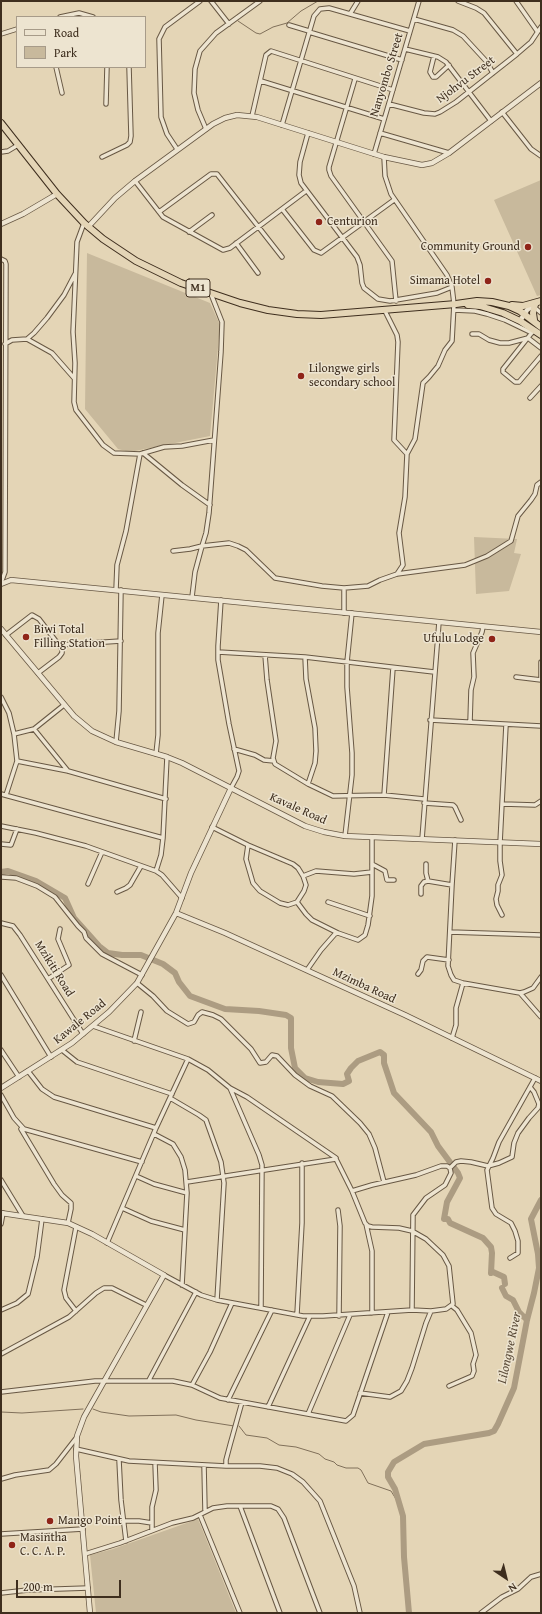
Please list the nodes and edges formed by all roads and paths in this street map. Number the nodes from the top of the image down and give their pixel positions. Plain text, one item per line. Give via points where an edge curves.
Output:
1 (200, 1) edge
2 (211, 1) edge
3 (260, 1) edge
4 (358, 1) edge
5 (419, 1) edge
6 (458, 1) edge
7 (516, 1) edge
8 (350, 14) junction
9 (65, 16) edge
10 (90, 16) edge
11 (414, 19) junction
12 (229, 24) junction
13 (289, 25) dead end
14 (541, 27) edge
15 (16, 28) edge
16 (309, 31) junction
17 (538, 31) junction
18 (410, 32) junction
19 (1, 34) edge
20 (405, 48) junction
21 (517, 54) junction
22 (434, 56) junction
23 (402, 60) junction
24 (300, 61) junction
25 (449, 65) junction
26 (56, 68) edge
27 (107, 68) edge
28 (129, 68) edge
29 (493, 73) junction
30 (355, 79) junction
31 (261, 81) junction
32 (541, 83) edge
33 (393, 90) junction
34 (292, 91) junction
35 (469, 91) junction
36 (62, 93) dead end
37 (106, 104) dead end
38 (388, 104) junction
39 (346, 108) junction
40 (502, 112) junction
41 (252, 116) junction
42 (384, 119) junction
43 (491, 121) junction
44 (1, 123) edge
45 (282, 125) junction
46 (206, 129) junction
47 (308, 133) junction
48 (380, 133) junction
49 (336, 141) junction
50 (18, 145) junction
51 (178, 149) junction
52 (1, 152) edge
53 (449, 153) junction
54 (374, 154) junction
55 (541, 156) edge
56 (102, 157) dead end
57 (384, 157) junction
58 (135, 181) junction
59 (306, 191) junction
60 (57, 194) junction
61 (394, 200) junction
62 (282, 209) junction
63 (159, 212) junction
64 (212, 215) dead end
65 (364, 220) junction
66 (1, 224) edge
67 (86, 225) junction
68 (258, 226) junction
69 (188, 232) junction
70 (342, 238) junction
71 (236, 243) junction
72 (282, 257) dead end
73 (1, 259) edge
74 (76, 273) junction
75 (258, 273) dead end
76 (452, 287) junction
77 (210, 292) junction
78 (396, 300) junction
79 (492, 302) junction
80 (538, 303) edge
81 (455, 306) junction
82 (384, 309) junction
83 (541, 313) edge
84 (525, 314) junction
85 (534, 320) junction
86 (520, 321) junction
87 (541, 327) edge
88 (533, 332) junction
89 (472, 334) dead end
90 (541, 335) edge
91 (528, 338) junction
92 (28, 339) junction
93 (5, 344) junction
94 (541, 348) edge
95 (541, 356) edge
96 (3, 371) edge
97 (74, 378) junction
98 (541, 386) edge
99 (530, 398) dead end
100 (214, 440) junction
101 (142, 453) junction
102 (407, 454) junction
103 (541, 482) edge
104 (210, 505) junction
105 (202, 546) junction
106 (173, 551) dead end
107 (397, 574) junction
108 (1, 584) edge
109 (344, 588) junction
110 (116, 590) junction
111 (122, 590) junction
112 (162, 595) junction
113 (192, 598) junction
114 (221, 600) junction
115 (344, 613) junction
116 (352, 613) junction
117 (439, 622) junction
118 (483, 626) junction
119 (1, 629) edge
120 (541, 632) edge
121 (6, 635) junction
122 (121, 641) junction
123 (59, 645) junction
124 (218, 652) junction
125 (265, 655) junction
126 (305, 657) junction
127 (347, 662) junction
128 (541, 662) edge
129 (393, 668) junction
130 (434, 672) junction
131 (38, 673) junction
132 (516, 677) dead end
133 (541, 679) edge
134 (1, 697) edge
135 (64, 705) junction
136 (430, 720) junction
137 (470, 722) junction
138 (506, 725) junction
139 (541, 726) edge
140 (34, 729) junction
141 (14, 734) junction
142 (116, 742) junction
143 (234, 749) junction
144 (156, 754) junction
145 (167, 757) junction
146 (17, 761) junction
147 (274, 761) junction
148 (68, 771) junction
149 (308, 784) junction
150 (231, 788) junction
151 (1, 794) edge
152 (6, 795) junction
153 (350, 795) junction
154 (384, 795) junction
155 (166, 799) junction
156 (424, 801) junction
157 (541, 801) edge
158 (503, 804) junction
159 (461, 820) dead end
160 (1, 826) edge
161 (212, 827) junction
162 (17, 828) junction
163 (345, 836) junction
164 (372, 837) junction
165 (163, 838) junction
166 (422, 839) junction
167 (455, 840) junction
168 (500, 843) junction
169 (1, 844) edge
170 (541, 844) edge
171 (248, 845) junction
172 (102, 852) junction
173 (372, 864) junction
174 (426, 864) dead end
175 (141, 866) junction
176 (156, 871) junction
177 (372, 872) junction
178 (303, 876) junction
179 (2, 877) dead end
180 (394, 880) dead end
181 (428, 881) junction
182 (88, 884) dead end
183 (452, 884) junction
184 (117, 892) dead end
185 (420, 894) dead end
186 (182, 898) junction
187 (297, 902) junction
188 (328, 902) dead end
189 (176, 913) junction
190 (502, 915) dead end
191 (370, 916) junction
192 (1, 924) edge
193 (60, 929) dead end
194 (450, 932) junction
195 (338, 934) junction
196 (541, 935) edge
197 (449, 960) junction
198 (307, 970) junction
199 (418, 974) dead end
200 (142, 975) junction
201 (1, 976) edge
202 (541, 977) edge
203 (48, 979) junction
204 (137, 983) junction
205 (463, 983) junction
206 (520, 993) junction
207 (141, 1012) dead end
208 (541, 1017) edge
209 (93, 1026) junction
210 (83, 1034) junction
211 (452, 1038) junction
212 (134, 1041) junction
213 (1, 1050) edge
214 (62, 1050) junction
215 (51, 1057) junction
216 (188, 1059) junction
217 (28, 1071) junction
218 (19, 1077) junction
219 (535, 1078) junction
220 (541, 1081) edge
221 (530, 1087) junction
222 (1, 1088) edge
223 (230, 1088) junction
224 (172, 1094) junction
225 (1, 1095) edge
226 (170, 1098) junction
227 (20, 1126) junction
228 (156, 1128) junction
229 (154, 1134) junction
230 (336, 1159) junction
231 (142, 1162) junction
232 (302, 1163) junction
233 (488, 1166) junction
234 (450, 1167) junction
235 (262, 1170) junction
236 (136, 1176) junction
237 (224, 1176) junction
238 (1, 1180) edge
239 (187, 1182) junction
240 (384, 1182) junction
241 (352, 1191) junction
242 (187, 1194) junction
243 (122, 1208) junction
244 (338, 1210) dead end
245 (2, 1213) edge
246 (24, 1216) junction
247 (42, 1219) junction
248 (68, 1223) junction
249 (365, 1223) junction
250 (1, 1224) edge
251 (76, 1227) junction
252 (185, 1230) junction
253 (412, 1231) junction
254 (107, 1243) junction
255 (510, 1258) dead end
256 (164, 1275) junction
257 (182, 1285) junction
258 (196, 1292) junction
259 (217, 1300) junction
260 (232, 1303) junction
261 (146, 1305) junction
262 (452, 1306) junction
263 (261, 1308) junction
264 (1, 1310) edge
265 (272, 1310) junction
266 (412, 1310) junction
267 (76, 1311) junction
268 (431, 1311) junction
269 (388, 1312) junction
270 (297, 1314) junction
271 (372, 1314) junction
272 (350, 1315) junction
273 (310, 1316) junction
274 (338, 1316) junction
275 (1, 1354) edge
276 (149, 1380) junction
277 (104, 1381) junction
278 (192, 1385) junction
279 (449, 1386) dead end
280 (1, 1392) edge
281 (360, 1393) junction
282 (228, 1400) junction
283 (242, 1402) junction
284 (268, 1407) junction
285 (308, 1414) junction
286 (77, 1436) junction
287 (76, 1449) junction
288 (119, 1460) junction
289 (154, 1463) junction
290 (204, 1465) junction
291 (226, 1466) junction
292 (1, 1480) edge
293 (240, 1506) junction
294 (205, 1510) junction
295 (200, 1515) junction
296 (124, 1521) junction
297 (152, 1523) junction
298 (83, 1529) junction
299 (152, 1530) junction
300 (1, 1534) edge
301 (126, 1541) junction
302 (85, 1554) junction
303 (541, 1574) edge
304 (88, 1588) junction
305 (1, 1594) edge
306 (90, 1613) edge
307 (240, 1613) edge
308 (280, 1613) edge
309 (320, 1613) edge
310 (360, 1613) edge
311 (481, 1613) edge

1 - 51 street via 165,28 159,39 161,117 167,134
2 - 12 street
3 - 12 street
4 - 8 street
5 - 11 street, Nanyombo Street
6 - 21 street via 484,13
7 - 17 street
8 - 16 street via 329,8 320,9 314,16
8 - 18 street
9 - 10 street via 79,13
11 - 18 street, Nanyombo Street
11 - 29 street via 458,32 472,44
12 - 46 street via 204,44 196,62 195,99
13 - 16 street
14 - 17 street, Njohvu Street
15 - 19 street
16 - 23 street
16 - 24 street
17 - 21 street, Njohvu Street via 531,42
18 - 20 street, Nanyombo Street
20 - 22 street
20 - 23 street, Nanyombo Street
21 - 29 street, Njohvu Street
22 - 25 street
22 - 25 street via 430,72 433,77
23 - 33 street, Nanyombo Street
24 - 30 street
24 - 31 street via 269,52 266,55
24 - 34 street
25 - 35 street
26 - 36 street
27 - 37 street
28 - 56 street via 130,142
29 - 35 street, Njohvu Street
30 - 33 street
30 - 39 street
31 - 34 street
31 - 41 street
32 - 40 street
33 - 38 street, Nanyombo Street
34 - 39 street
34 - 45 street
35 - 38 street, Njohvu Street via 435,114
35 - 43 street
38 - 42 street, Nanyombo Street
39 - 42 street
39 - 49 street
40 - 43 street
40 - 55 street via 531,149
41 - 45 street
41 - 46 street via 231,116 218,120
42 - 48 street, Nanyombo Street
43 - 53 street
44 - 50 highway, M1
45 - 47 street
46 - 51 street
47 - 49 street
47 - 59 street via 299,170
48 - 53 street
48 - 54 street, Nanyombo Street
49 - 54 street
49 - 65 street via 328,167 330,173
50 - 52 street
50 - 60 highway, M1
51 - 58 street
53 - 57 street via 432,163 422,165
54 - 57 street
57 - 61 street via 387,182
58 - 63 street
58 - 67 street
59 - 62 street
59 - 70 street
60 - 66 street
60 - 67 highway, M1
61 - 65 street
61 - 76 street via 445,270
62 - 68 street
62 - 70 street via 318,253
63 - 68 street via 214,173 220,175
63 - 69 street
64 - 69 street
65 - 70 street
65 - 78 street via 392,261
67 - 74 street via 77,242
67 - 77 highway, M1 via 117,250 140,264 181,283
68 - 71 street
68 - 72 street
69 - 71 street via 223,250
70 - 78 street via 359,261 364,288 378,299
71 - 75 street
73 - 93 street via 6,264
74 - 92 street via 58,304
74 - 97 street
76 - 78 street via 437,294
76 - 81 street
77 - 82 highway, M1 via 268,310 297,314 321,315
77 - 100 street via 222,322
79 - 80 highway, M1 via 521,306
79 - 81 highway, M1 via 477,301
79 - 84 highway, M1 via 509,306
80 - 83 street
80 - 84 street
80 - 85 highway via 533,313
81 - 82 highway, M1
81 - 86 highway, M1 via 488,309
81 - 88 street via 491,315
81 - 102 street via 452,341 438,366 423,383 415,440
82 - 102 street via 398,342 394,440
84 - 85 highway, M1
84 - 86 street
85 - 87 highway, M1
86 - 88 highway, M1
88 - 90 highway, M1
88 - 91 street
89 - 91 street via 479,334 500,343
91 - 94 street
91 - 95 street via 503,372 515,382 519,382
92 - 93 street via 12,340
92 - 97 street via 52,353
93 - 96 street
96 - 108 street via 6,393 5,572
97 - 101 street via 76,410 103,445 114,454
98 - 99 street
100 - 101 street
100 - 104 street
101 - 104 street
101 - 110 street via 117,565
102 - 107 street via 405,497 399,533 402,565
103 - 107 street via 518,516 511,541 508,543 487,556 465,565
104 - 105 street
105 - 106 street
105 - 109 street via 229,543 246,550 275,578
105 - 113 street
107 - 109 street via 368,586
108 - 110 street via 11,580
109 - 115 street
110 - 111 street
111 - 112 street
111 - 122 street
112 - 113 street
112 - 144 street via 158,633
113 - 114 street
114 - 115 street
114 - 124 street
115 - 116 street
116 - 117 street
116 - 127 street
117 - 118 street
117 - 130 street
118 - 120 street
118 - 137 street via 473,653 474,677
119 - 121 street, Kavale Road
121 - 123 street via 30,616 35,616
121 - 131 street, Kavale Road
122 - 123 street
122 - 142 street
123 - 131 street via 62,655
124 - 125 street
124 - 143 street
125 - 126 street
125 - 147 street via 276,741
126 - 127 street
126 - 149 street via 316,751
127 - 129 street
127 - 153 street via 352,753
128 - 133 street
129 - 130 street
129 - 154 street
130 - 136 street
131 - 135 street, Kavale Road
132 - 133 street
134 - 141 street via 7,707
135 - 140 street
135 - 142 street, Kavale Road via 85,727
136 - 137 street
136 - 156 street
137 - 138 street
138 - 139 street
138 - 158 street
140 - 141 street
140 - 148 street
141 - 146 street
142 - 144 street, Kavale Road
143 - 147 street
143 - 150 street via 239,771
144 - 145 street, Kavale Road
145 - 150 street, Kavale Road
145 - 155 street
146 - 148 street
146 - 152 street
147 - 149 street via 277,766
148 - 155 street
149 - 153 street via 328,794
150 - 161 street
150 - 163 street, Kavale Road via 305,826
151 - 152 street
152 - 165 street
153 - 154 street
153 - 163 street
154 - 156 street
155 - 165 street
156 - 159 street via 455,806
156 - 166 street
157 - 158 street via 535,805
158 - 168 street
160 - 162 street
161 - 171 street
161 - 186 street
162 - 169 street via 11,845
162 - 172 street
163 - 164 street, Kavale Road
164 - 166 street, Kavale Road
164 - 173 street
165 - 176 street
166 - 167 street, Kavale Road
167 - 168 street, Kavale Road
167 - 183 street
168 - 170 street, Kavale Road
168 - 190 street via 502,875 496,899
171 - 178 street via 293,864
171 - 187 street via 246,859 253,883 260,891 280,902 288,905
172 - 175 street
172 - 182 street
173 - 177 street
173 - 180 street via 385,871 387,880
174 - 181 street
175 - 176 street
175 - 184 street via 130,884
176 - 186 street
177 - 178 street via 354,874 316,871
177 - 191 street
178 - 187 street via 306,885
179 - 200 street via 16,878 37,886 55,897 84,932 86,938 102,954
181 - 183 street
181 - 185 street via 421,886
183 - 194 street
186 - 189 street
187 - 195 street via 312,920
188 - 191 street
189 - 198 street, Mzimba Road
189 - 200 street, Kawale Road
191 - 195 street via 365,935 361,939
192 - 203 street, Mzikiti Road via 10,924 15,929
193 - 203 street via 58,939 69,965
194 - 196 street
194 - 197 street
195 - 198 street via 332,936
197 - 199 street via 427,957
197 - 205 street via 449,971 454,980
198 - 211 street, Mzimba Road
200 - 204 street, Kawale Road
201 - 215 street
202 - 206 street via 533,988
203 - 210 street, Mzikiti Road
204 - 209 street, Kawale Road
204 - 240 street via 167,1011 188,1024 194,1022 202,1012 213,1015 251,1049 260,1063 263,1064 272,1055 277,1056 295,1076 332,1096 369,1134
205 - 206 street
205 - 211 street
206 - 208 street
207 - 212 street
209 - 210 street, Kawale Road
209 - 212 street
210 - 214 street, Kawale Road
211 - 219 street, Mzimba Road
212 - 216 street
213 - 218 street
214 - 215 street, Kawale Road
214 - 224 street via 77,1062
215 - 217 street, Kawale Road
216 - 223 street via 208,1070
216 - 224 street
217 - 218 street, Kawale Road
217 - 228 street via 42,1089 54,1097
218 - 222 street, Kawale Road
219 - 220 street, Mzimba Road
219 - 221 street
221 - 233 street
221 - 233 street via 539,1101 538,1108 518,1133 512,1157
223 - 230 street
223 - 235 street via 259,1155
224 - 226 street
225 - 227 street
226 - 228 street
226 - 237 street via 206,1120
227 - 231 street via 29,1131
227 - 248 street via 54,1184 71,1203
228 - 229 street
229 - 231 street
229 - 239 street via 169,1140 176,1147
230 - 232 street
230 - 241 street
231 - 236 street
232 - 235 street
232 - 270 street
233 - 234 street via 467,1161 456,1162
233 - 255 street via 492,1208 496,1214 511,1223 518,1241 518,1253
234 - 240 street via 441,1166
234 - 253 street via 451,1173 445,1184 426,1198 414,1213
235 - 237 street
235 - 263 street
236 - 242 street
236 - 243 street
237 - 239 street
237 - 259 street
238 - 246 street
239 - 242 street
240 - 241 street
241 - 249 street
242 - 252 street
243 - 252 street via 151,1221
243 - 254 street
244 - 274 street
245 - 246 street
245 - 250 street
246 - 247 street
247 - 248 street
247 - 264 street via 37,1257 28,1294 17,1303
248 - 251 street
249 - 253 street via 372,1228 399,1228
249 - 271 street via 372,1251
251 - 254 street
251 - 267 street via 64,1290 66,1298
252 - 257 street
253 - 262 street via 426,1238 447,1261
253 - 266 street
254 - 256 street
256 - 257 street
256 - 261 street
257 - 258 street
258 - 259 street
258 - 276 street
259 - 260 street
260 - 263 street
260 - 278 street
261 - 267 street via 109,1288 100,1290
261 - 277 street
262 - 268 street
262 - 279 street via 471,1333 476,1355 472,1376
263 - 265 street
265 - 270 street
265 - 282 street
266 - 268 street
266 - 269 street
267 - 275 street
268 - 281 street via 407,1381 400,1391 390,1397
269 - 271 street
269 - 281 street
270 - 273 street
271 - 272 street
272 - 274 street
272 - 285 street
273 - 274 street
273 - 284 street
276 - 277 street
276 - 278 street
277 - 280 street
277 - 286 street via 84,1417
278 - 282 street
281 - 285 street via 353,1415 348,1420
282 - 283 street
283 - 284 street
283 - 291 street
284 - 285 street
286 - 287 street
286 - 292 street via 53,1468
287 - 288 street
287 - 298 street
288 - 289 street
288 - 296 street
289 - 290 street
289 - 297 street via 156,1490
290 - 291 street
290 - 294 street
291 - 310 street via 277,1468 304,1482 322,1506 354,1586
293 - 294 street
293 - 308 street
293 - 309 street via 271,1506 281,1512
294 - 295 street
295 - 299 street
295 - 307 street
296 - 297 street
296 - 301 street
297 - 299 street
298 - 300 street
298 - 302 street
299 - 301 street
301 - 302 street
302 - 304 street
303 - 311 street via 531,1577 518,1589
304 - 305 street via 28,1590
304 - 306 street

